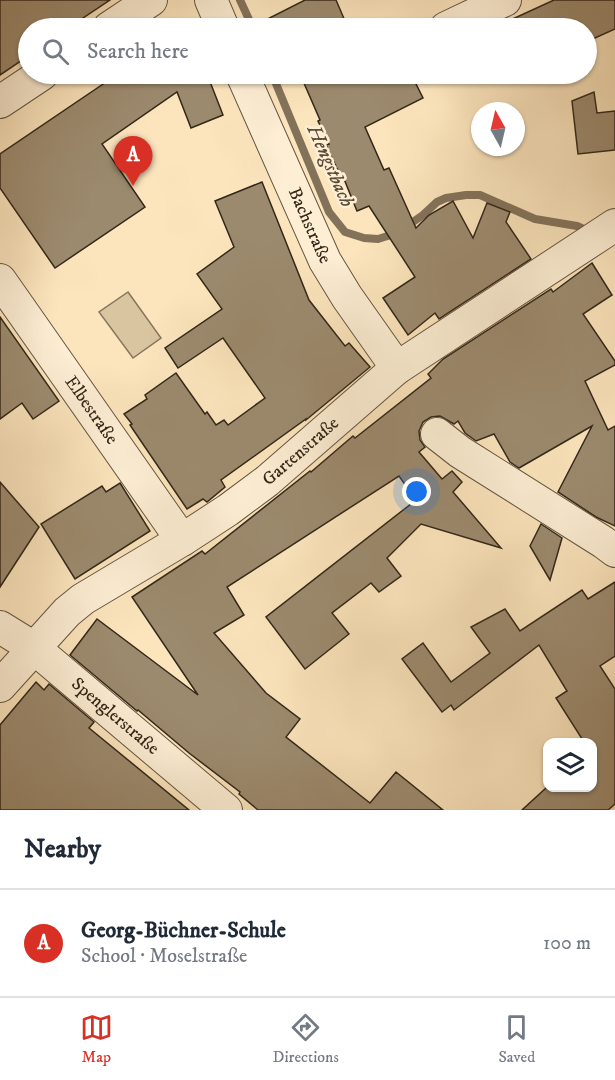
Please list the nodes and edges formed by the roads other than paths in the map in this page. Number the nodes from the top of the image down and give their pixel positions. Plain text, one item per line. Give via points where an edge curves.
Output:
1 (152, 0) edge
2 (211, 0) edge
3 (505, 0) edge
4 (124, 18) edge
5 (219, 18) edge
6 (467, 18) edge
7 (27, 84) edge
8 (246, 84) edge
9 (0, 102) edge
10 (614, 225) edge
11 (0, 280) edge
12 (397, 368) junction
13 (436, 434) dead end
14 (182, 540) junction
15 (615, 551) edge
16 (0, 627) edge
17 (34, 648) junction
18 (0, 686) edge
19 (226, 810) edge

1 - 4 street
2 - 5 street
3 - 6 street
7 - 9 street
8 - 12 street, Bachstraße via 325,261
10 - 12 street, Gartenstraße
11 - 14 street, Elbestraße
12 - 14 street, Gartenstraße via 267,481
13 - 15 street
14 - 17 street, Gartenstraße via 83,599
16 - 17 street, Spenglerstraße
17 - 18 street, Gartenstraße
17 - 19 street, Spenglerstraße

